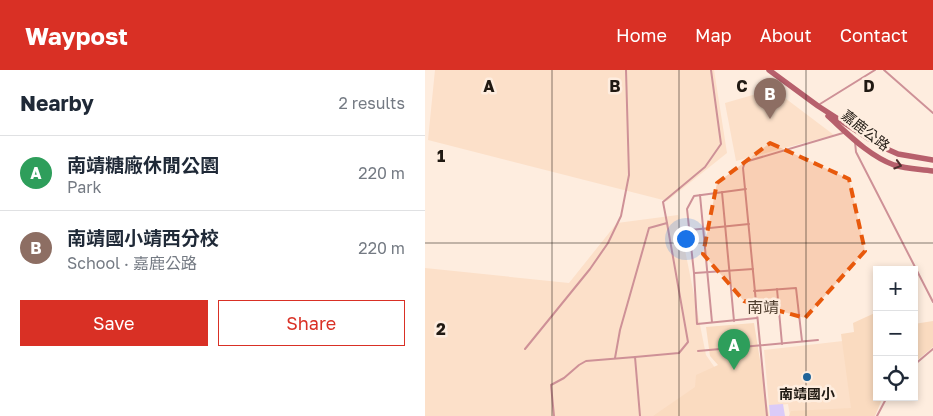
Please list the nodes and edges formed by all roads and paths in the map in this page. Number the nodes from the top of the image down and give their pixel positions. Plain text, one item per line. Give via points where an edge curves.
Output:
1 (625, 70) edge
2 (711, 70) edge
3 (769, 70) edge
4 (875, 70) edge
5 (884, 70) edge
6 (817, 106) junction
7 (933, 113) edge
8 (846, 132) junction
9 (854, 140) junction
10 (933, 160) edge
11 (933, 171) edge
12 (745, 189) junction
13 (722, 192) junction
14 (700, 195) junction
15 (667, 223) junction
16 (749, 224) junction
17 (725, 227) junction
18 (703, 229) junction
19 (690, 230) junction
20 (753, 269) junction
21 (729, 271) junction
22 (694, 273) junction
23 (707, 273) junction
24 (777, 289) junction
25 (755, 291) junction
26 (933, 302) edge
27 (757, 318) junction
28 (734, 321) junction
29 (712, 322) junction
30 (818, 340) dead end
31 (802, 342) junction
32 (782, 344) junction
33 (760, 346) junction
34 (525, 349) dead end
35 (933, 349) edge
36 (697, 351) dead end
37 (635, 357) junction
38 (615, 358) junction
39 (918, 362) edge
40 (885, 401) edge
41 (553, 416) edge
42 (640, 416) edge
43 (767, 416) edge
44 (877, 416) edge

1 - 34 lane via 629,175 621,216 608,243
2 - 15 lane via 721,144 705,168 663,202
3 - 6 main road, 嘉鹿公路
4 - 6 lane
5 - 7 lane
6 - 8 main road, 嘉鹿公路
6 - 10 main road, 嘉鹿公路 via 891,152
8 - 9 main road, 嘉鹿公路
8 - 12 lane via 745,162
9 -> 11 main road, 嘉鹿公路 via 895,165
9 - 26 lane via 856,152
12 - 13 lane
12 - 16 lane
13 - 14 lane
13 - 17 lane
14 - 18 lane
14 - 19 lane via 694,196 687,208
15 - 37 lane via 688,342 679,354
15 - 38 lane via 649,228
16 - 17 lane
16 - 20 lane
17 - 18 lane
17 - 21 lane
18 - 19 lane
18 - 23 lane
19 - 22 lane
20 - 21 lane
20 - 25 lane
21 - 23 lane
21 - 28 lane
22 - 23 lane
22 - 29 lane via 697,324
23 - 29 lane
24 - 25 lane
24 - 31 lane via 796,288
24 - 32 lane
25 - 27 lane
27 - 28 lane
27 - 33 lane
28 - 29 lane
30 - 31 lane
31 - 32 lane
32 - 33 lane
33 - 36 lane
33 - 43 lane
35 - 39 lane
37 - 38 lane
37 - 42 lane
38 - 41 lane via 582,363 551,385
40 - 44 lane

